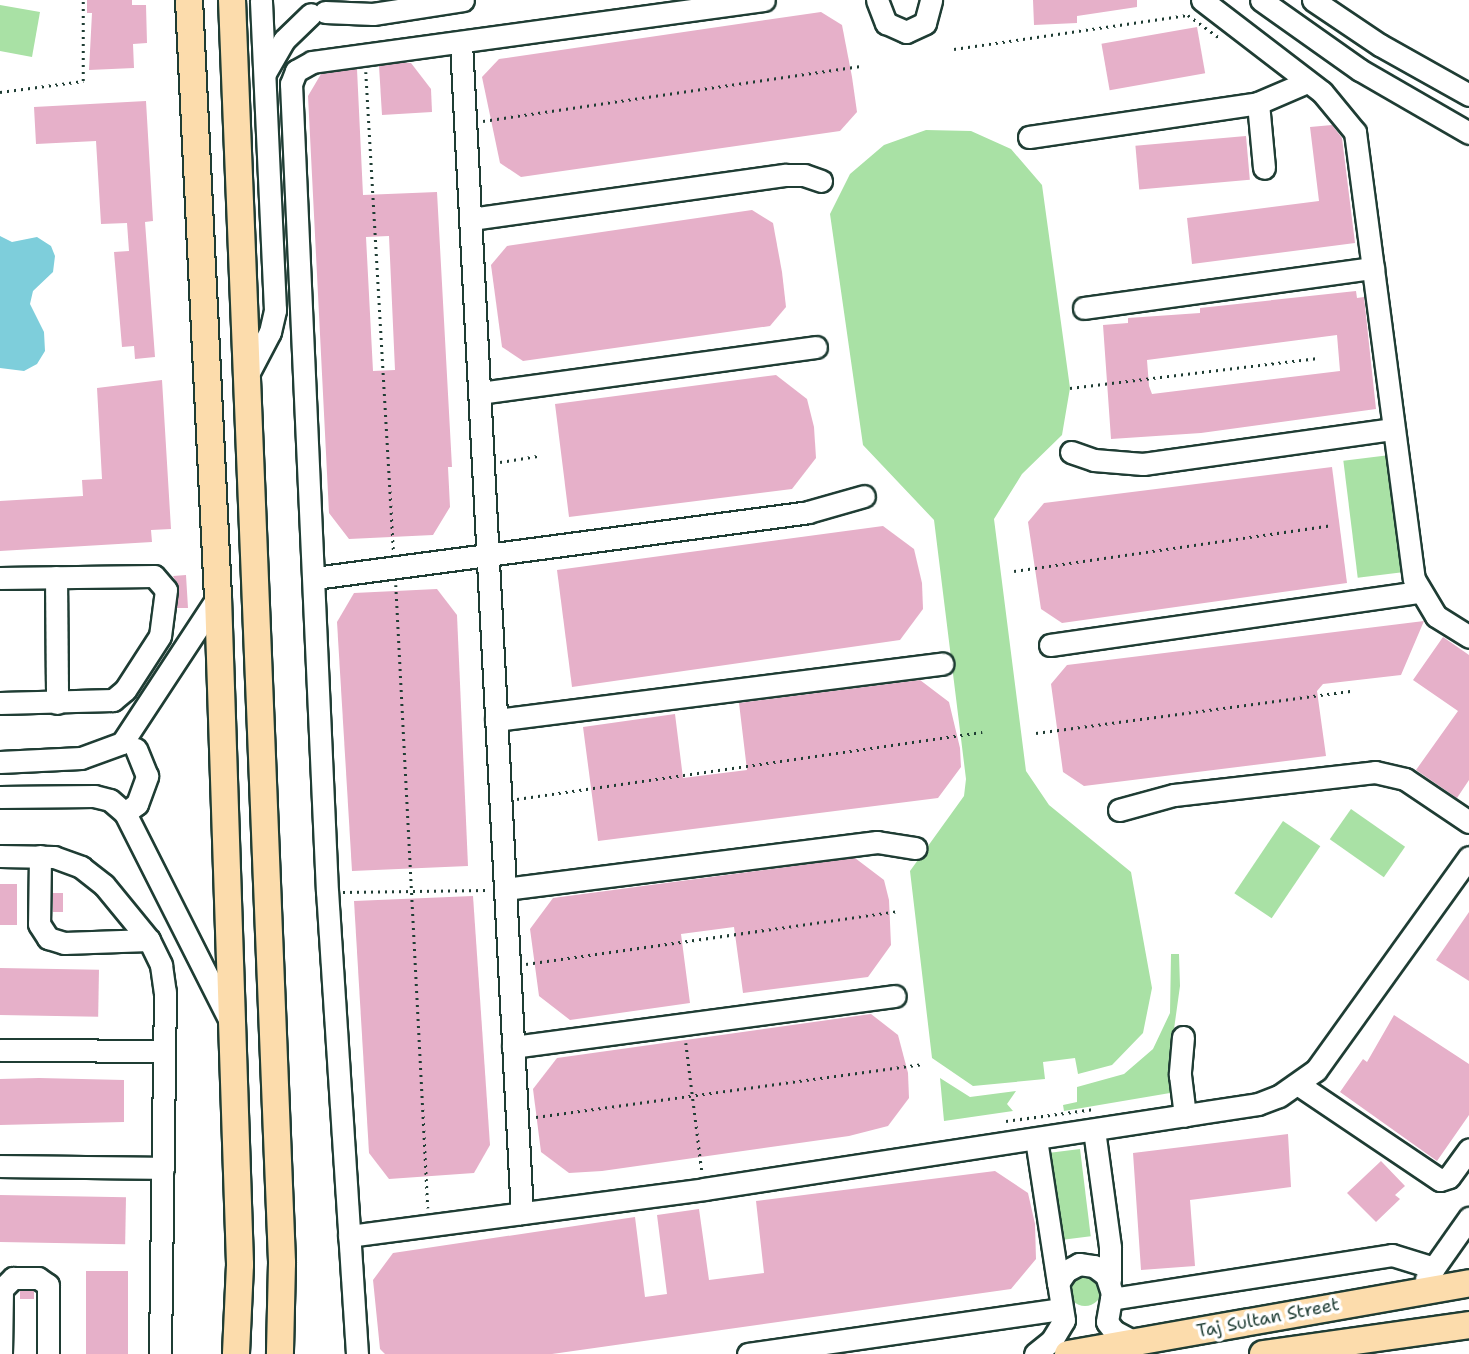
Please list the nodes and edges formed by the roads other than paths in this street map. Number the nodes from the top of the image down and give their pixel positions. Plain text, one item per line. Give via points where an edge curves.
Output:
1 (189, 0) edge
2 (232, 0) edge
3 (261, 0) edge
4 (363, 0) edge
5 (460, 0) edge
6 (764, 0) edge
7 (877, 0) edge
8 (931, 0) edge
9 (1202, 0) edge
10 (1261, 0) edge
11 (1313, 0) edge
12 (317, 7) edge
13 (388, 9) junction
14 (461, 43) junction
15 (265, 73) junction
16 (1307, 82) junction
17 (1469, 95) edge
18 (1253, 104) junction
19 (1469, 132) edge
20 (1029, 137) dead end
21 (1259, 169) dead end
22 (821, 181) dead end
23 (471, 219) junction
24 (1373, 268) junction
25 (1084, 308) dead end
26 (816, 347) dead end
27 (250, 370) junction
28 (480, 393) junction
29 (1392, 429) junction
30 (1071, 452) dead end
31 (864, 496) dead end
32 (487, 558) junction
33 (56, 577) junction
34 (0, 578) edge
35 (315, 578) junction
36 (1419, 592) junction
37 (218, 597) junction
38 (1469, 637) edge
39 (1050, 645) dead end
40 (942, 664) dead end
41 (152, 701) junction
42 (0, 703) edge
43 (57, 703) junction
44 (496, 720) junction
45 (136, 749) junction
46 (74, 759) junction
47 (39, 761) junction
48 (0, 762) edge
49 (38, 796) junction
50 (0, 797) edge
51 (1119, 810) dead end
52 (125, 813) junction
53 (1469, 822) edge
54 (916, 848) dead end
55 (0, 856) edge
56 (40, 856) junction
57 (1469, 857) edge
58 (505, 889) junction
59 (149, 940) junction
60 (895, 996) dead end
61 (230, 1021) junction
62 (1183, 1037) dead end
63 (513, 1047) junction
64 (0, 1050) edge
65 (164, 1051) junction
66 (1299, 1084) junction
67 (1185, 1116) junction
68 (1094, 1119) junction
69 (1036, 1139) junction
70 (1469, 1149) edge
71 (0, 1166) edge
72 (163, 1168) junction
73 (522, 1213) junction
74 (1469, 1218) edge
75 (349, 1236) junction
76 (1434, 1268) junction
77 (1058, 1283) junction
78 (1469, 1283) edge
79 (1110, 1289) junction
80 (1419, 1290) junction
81 (1062, 1309) junction
82 (1469, 1325) edge
83 (1137, 1343) junction
84 (1, 1354) edge
85 (48, 1354) edge
86 (160, 1354) edge
87 (236, 1354) edge
88 (279, 1354) edge
89 (357, 1354) edge
90 (748, 1354) edge
91 (1035, 1354) edge
92 (1068, 1354) edge
93 (1263, 1354) edge

1 - 37 main road
2 - 27 main road
3 - 15 street
4 - 13 street
5 - 13 street
6 - 14 street
7 - 8 street via 886,23 906,32 925,23
9 - 16 street
10 - 19 street via 1360,70
11 - 17 street via 1380,45
12 - 13 street via 373,14
12 - 15 street via 292,31
14 - 23 street
14 - 35 street via 303,65 296,71 289,94
15 - 27 street via 275,310 270,332
16 - 18 street
16 - 24 street via 1335,104 1355,132
18 - 20 street
18 - 21 street
22 - 23 street via 804,174
23 - 28 street
24 - 25 street
24 - 29 street
26 - 28 street
27 - 88 main road via 282,1263
28 - 32 street
29 - 30 street via 1143,464 1119,464
29 - 36 street
31 - 32 street via 808,512
32 - 35 street
32 - 44 street
33 - 34 street
33 - 43 street
33 - 43 street via 154,576 166,590 160,636 119,696 106,703
35 - 75 street via 327,892
36 - 38 street via 1436,616
36 - 39 street
37 - 41 street
37 - 61 main road
40 - 44 street
41 - 45 street
41 - 46 street via 122,743 105,753
42 - 43 street
44 - 58 street
45 - 46 street via 105,762
45 - 52 street via 144,761 145,783 137,804
46 - 47 street
47 - 48 street
47 - 49 street
49 - 50 street
49 - 52 street via 94,796 110,800
51 - 53 street via 1174,795 1375,772 1405,779
52 - 61 street
54 - 58 street via 877,842
55 - 56 street
56 - 59 street via 68,861 93,875
56 - 59 street via 39,924 48,938 64,943
57 - 66 street via 1315,1070
58 - 63 street
59 - 65 street via 164,978
60 - 63 street
61 - 87 main road via 240,1265
62 - 67 street
63 - 73 street
64 - 65 street
65 - 72 street
66 - 67 street via 1258,1104
66 - 70 street via 1440,1180 1450,1177
67 - 68 street
68 - 69 street
68 - 79 street via 1110,1247
69 - 73 street
69 - 77 street
71 - 72 street
72 - 86 street
73 - 75 street
74 - 76 street
75 - 89 street
76 - 79 street via 1392,1255
76 - 80 street
77 - 79 street via 1066,1271 1079,1264 1101,1269
77 - 81 street
78 - 80 main road, Taj Sultan Street
79 - 83 street via 1107,1322
80 - 83 main road, Taj Sultan Street
81 - 90 street
81 - 91 street via 1058,1333
82 - 93 main road, Taj Sultan Street
83 - 92 main road, Taj Sultan Street
84 - 85 street via 2,1289 13,1278 38,1278 48,1285

